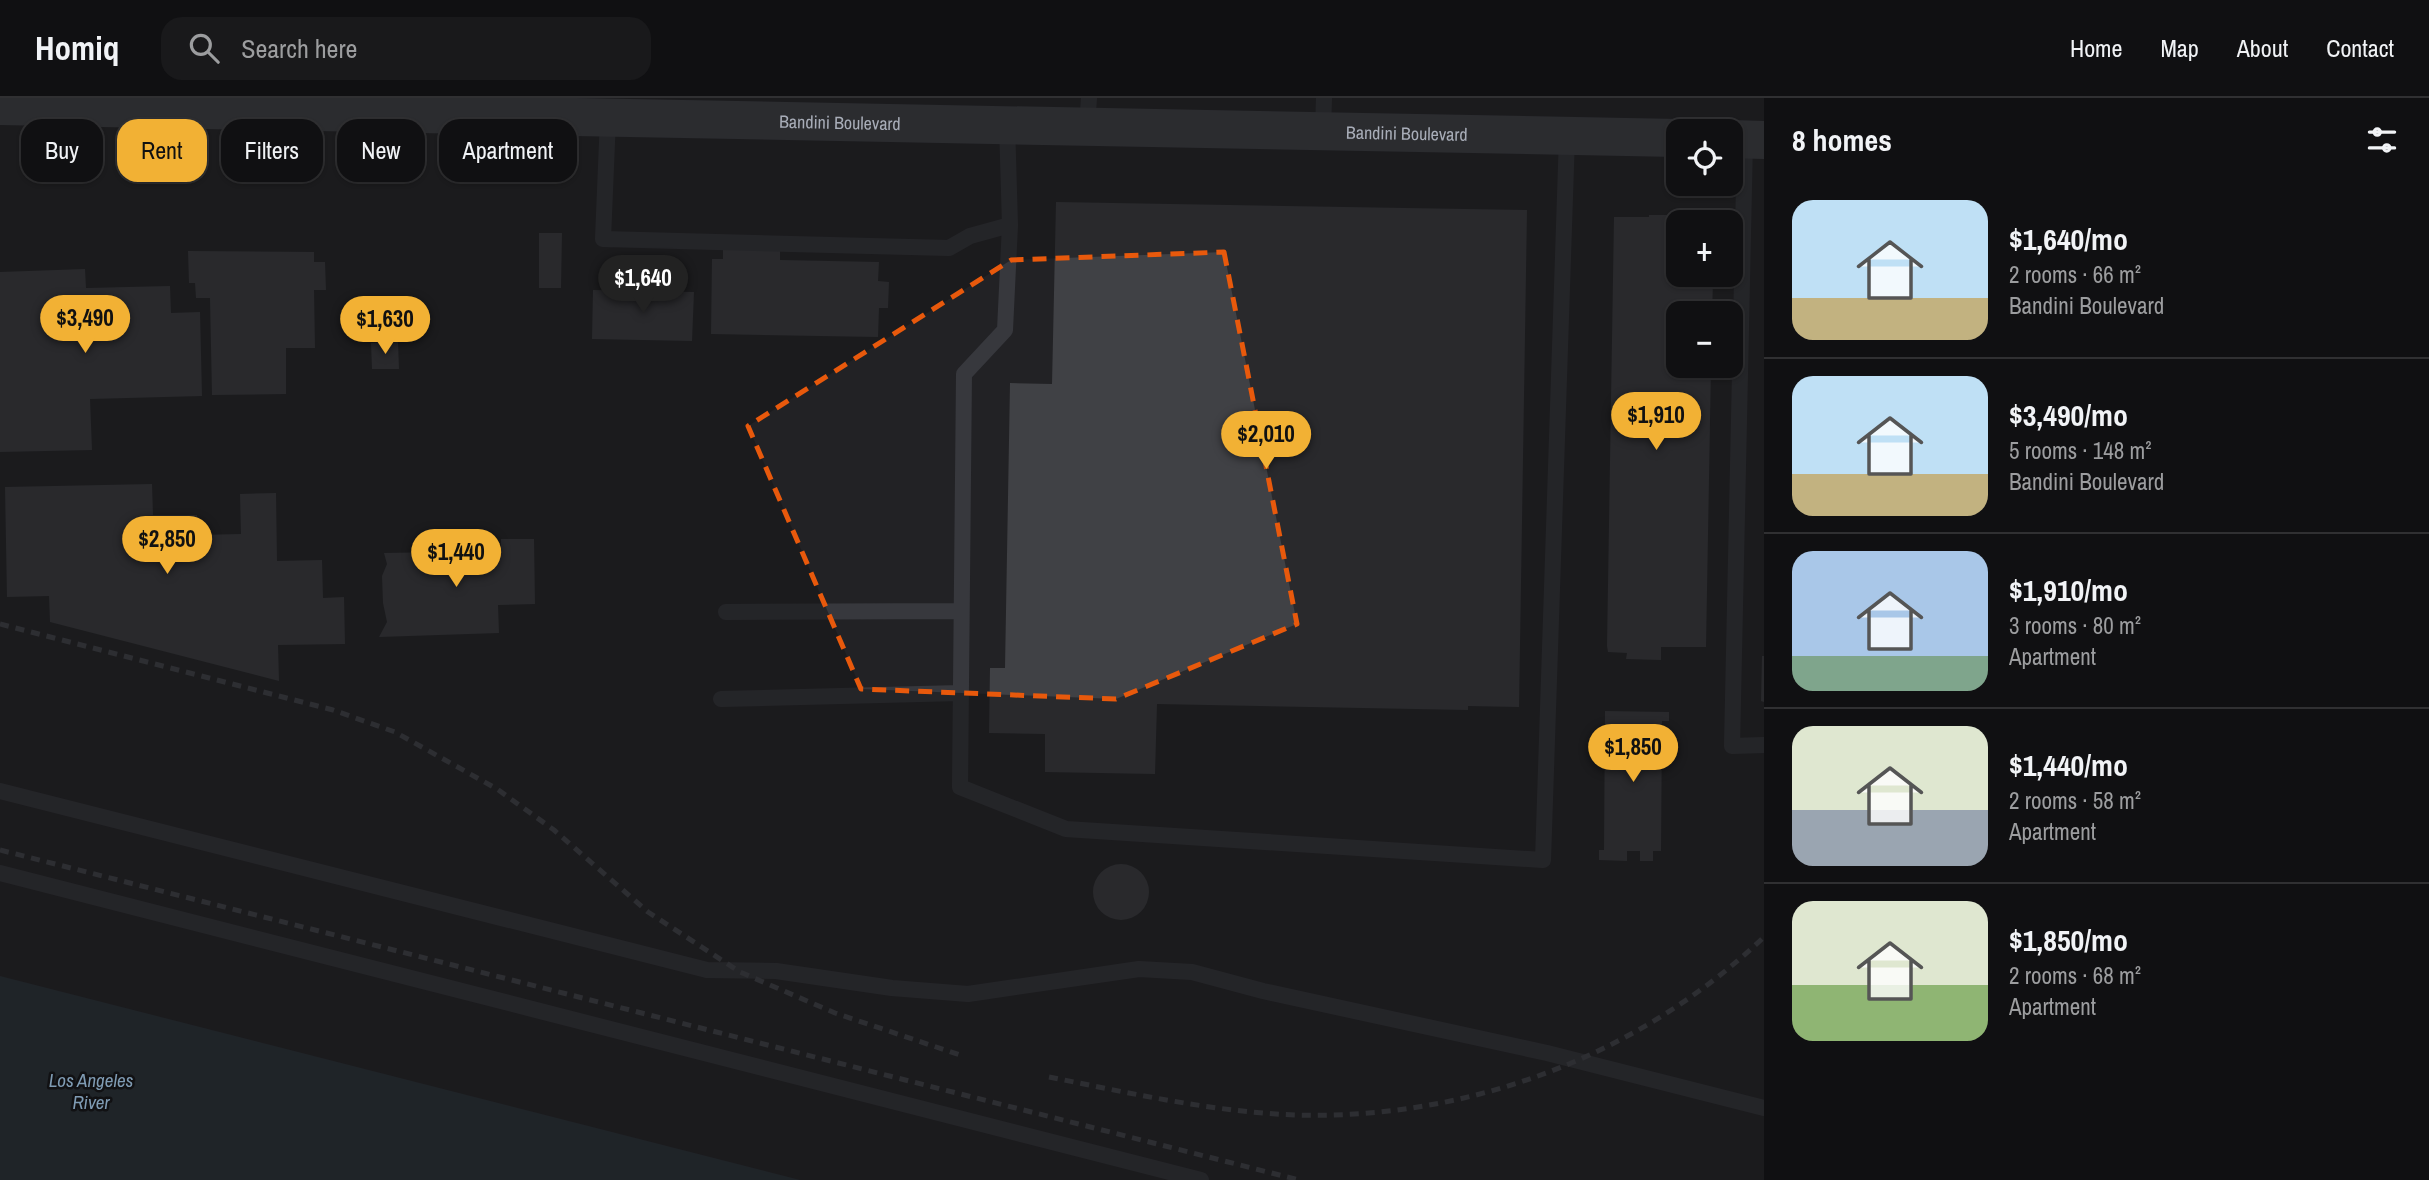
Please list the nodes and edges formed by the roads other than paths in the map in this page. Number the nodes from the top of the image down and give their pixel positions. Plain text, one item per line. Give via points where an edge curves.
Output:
1 (0, 106) edge
2 (1088, 112) edge
3 (1323, 114) edge
4 (608, 118) junction
5 (1007, 124) junction
6 (1567, 136) junction
7 (1666, 138) edge
8 (1747, 140) edge
9 (1010, 225) junction
10 (961, 611) junction
11 (726, 612) dead end
12 (960, 693) junction
13 (721, 699) dead end
14 (1764, 746) edge
15 (0, 791) edge
16 (0, 873) edge
17 (1764, 1108) edge
18 (1201, 1180) edge

1 - 4 main road, Bandini Boulevard
2 - 3 main road, Bandini Boulevard
2 - 5 main road, Bandini Boulevard
3 - 6 main road, Bandini Boulevard
4 - 5 main road, Bandini Boulevard
4 - 9 lane via 603,239 949,248 970,236
5 - 9 lane
6 - 7 main road, Bandini Boulevard
6 - 12 lane via 1543,860 1066,829 960,787
8 - 14 lane via 1732,746
9 - 10 lane via 1005,330 964,374
10 - 11 lane
10 - 12 lane
12 - 13 lane
15 - 17 lane via 707,970 776,971 968,994 1139,970 1192,972
16 - 18 lane

